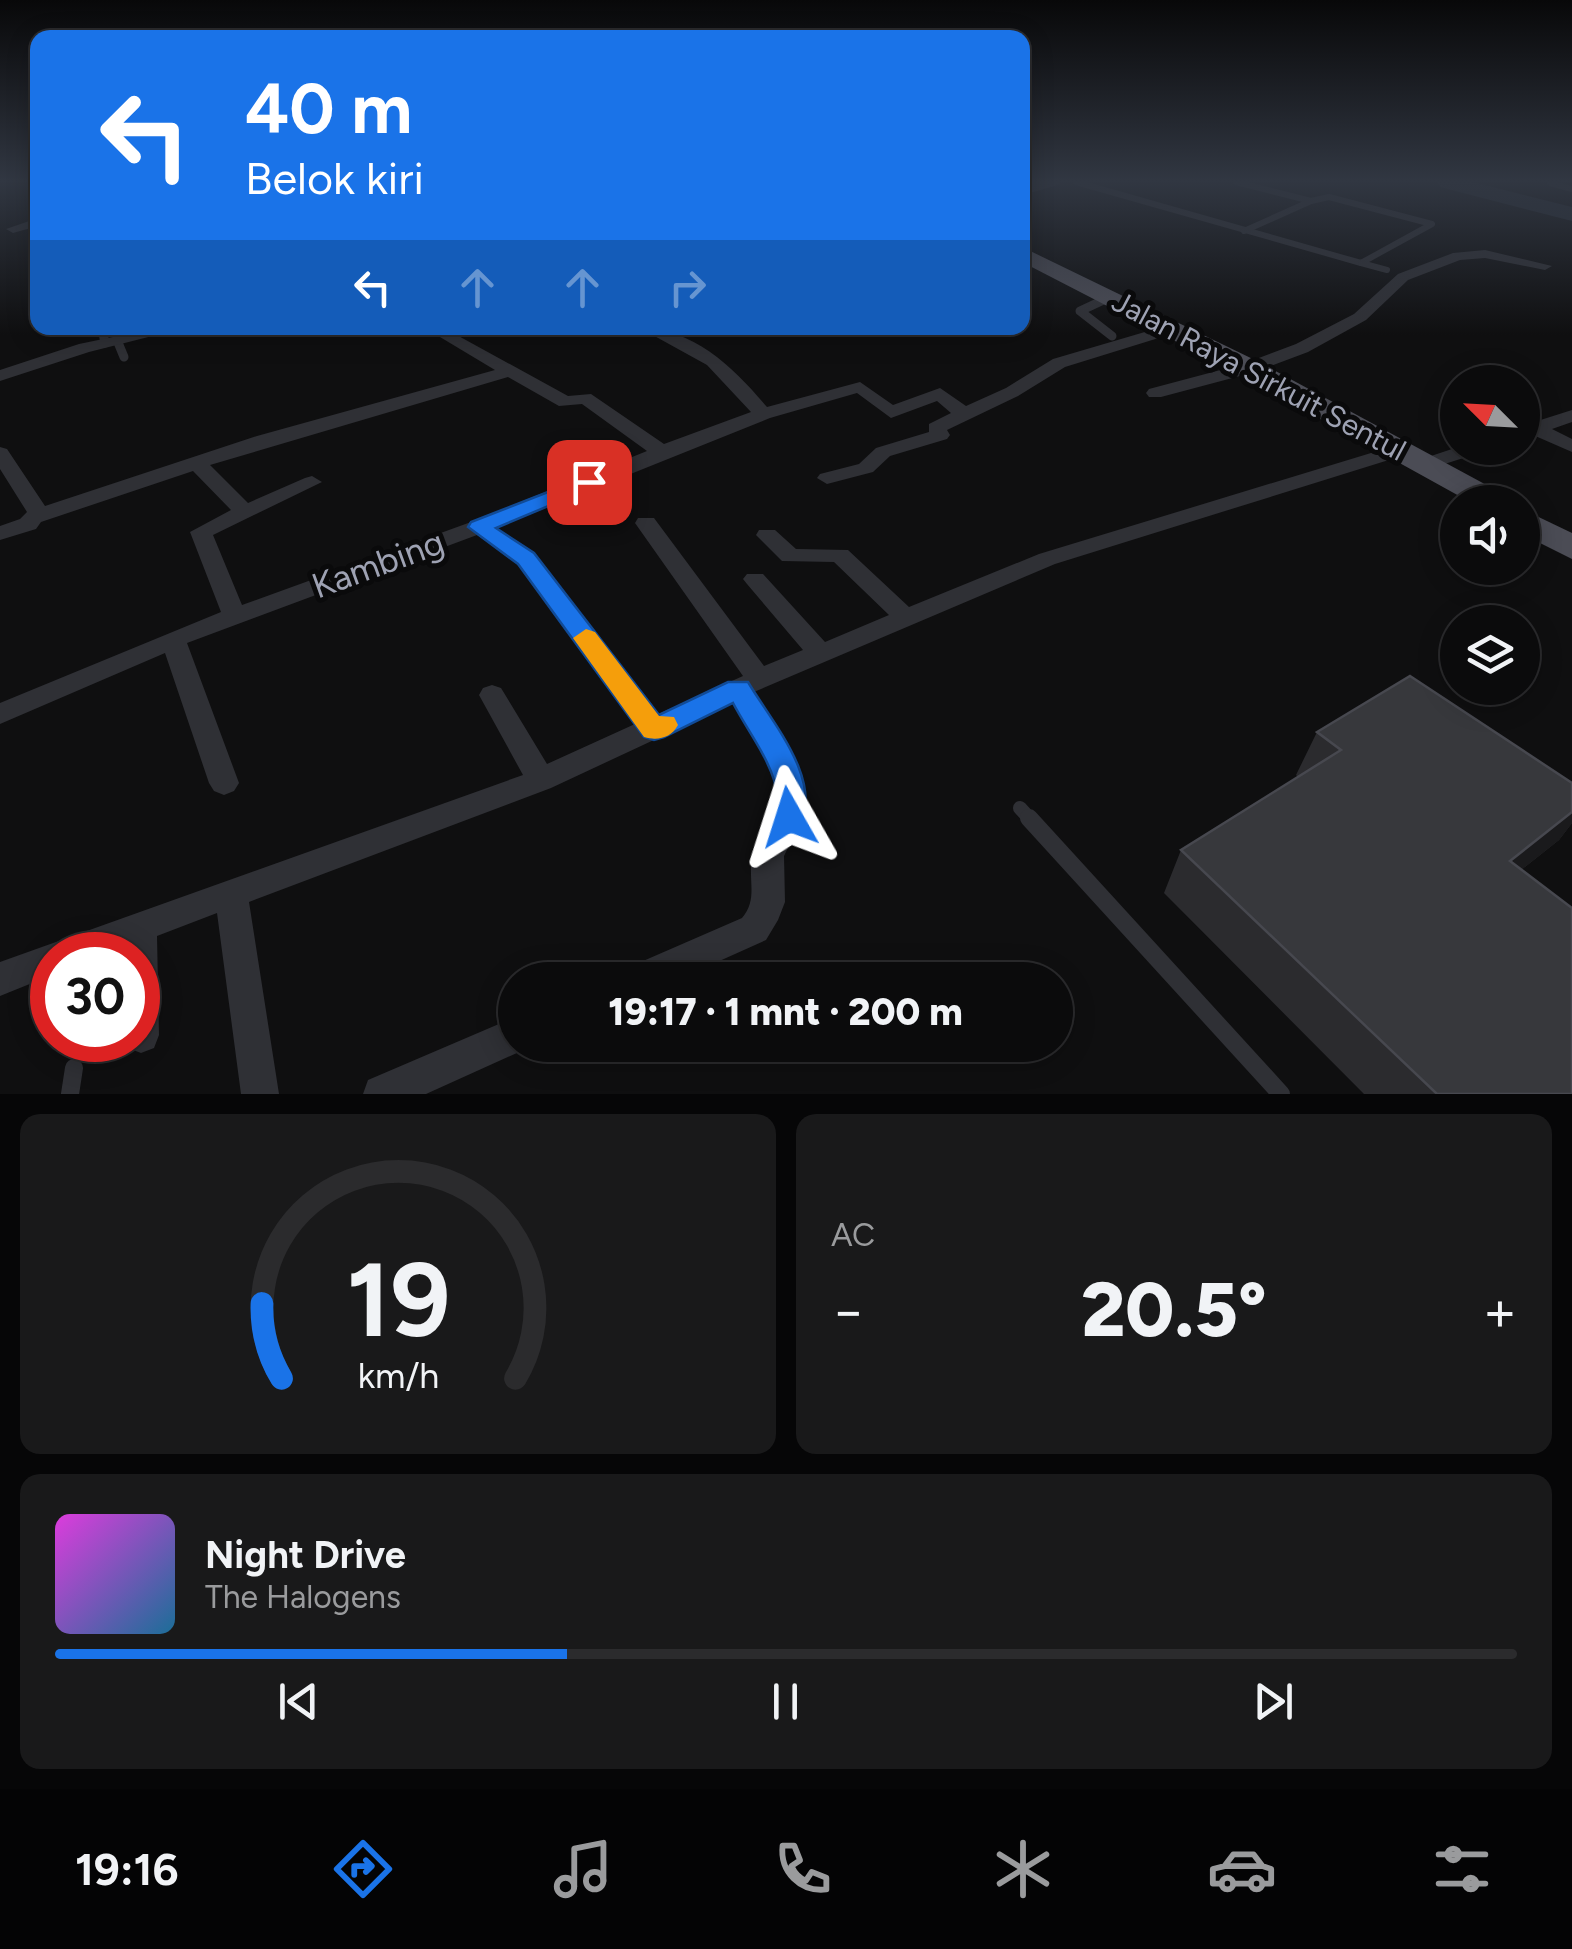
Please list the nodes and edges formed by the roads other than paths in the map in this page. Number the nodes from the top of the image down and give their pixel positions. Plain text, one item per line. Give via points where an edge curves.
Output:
1 (1252, 233) edge
2 (1416, 233) edge
3 (1030, 258) edge
4 (1361, 263) junction
5 (1545, 266) dead end
6 (1387, 270) dead end
7 (1110, 297) junction
8 (1172, 329) junction
9 (446, 335) edge
10 (668, 335) edge
11 (1112, 336) dead end
12 (108, 337) edge
13 (124, 358) dead end
14 (1249, 368) junction
15 (510, 371) junction
16 (0, 376) edge
17 (1156, 394) dead end
18 (966, 413) junction
19 (763, 414) junction
20 (1572, 416) edge
21 (1540, 426) edge
22 (1540, 434) edge
23 (1572, 446) edge
24 (1401, 450) junction
25 (662, 452) junction
26 (0, 453) edge
27 (1440, 459) edge
28 (197, 463) junction
29 (1426, 464) junction
30 (828, 478) dead end
31 (312, 482) dead end
32 (1463, 485) edge
33 (244, 511) junction
34 (38, 516) junction
35 (646, 523) dead end
36 (479, 527) junction
37 (1540, 530) edge
38 (0, 533) edge
39 (767, 534) dead end
40 (1572, 548) edge
41 (755, 579) dead end
42 (235, 616) junction
43 (906, 618) junction
44 (173, 638) junction
45 (820, 653) junction
46 (748, 684) junction
47 (492, 695) dead end
48 (0, 714) edge
49 (654, 730) junction
50 (541, 780) junction
51 (224, 783) dead end
52 (1020, 808) dead end
53 (231, 893) junction
54 (140, 927) junction
55 (126, 932) edge
56 (140, 932) edge
57 (678, 962) edge
58 (30, 967) edge
59 (0, 979) edge
60 (498, 1043) edge
61 (74, 1068) dead end
62 (70, 1094) edge
63 (260, 1094) edge
64 (382, 1094) edge
65 (1281, 1094) edge

1 - 4 lane
2 - 4 lane
3 - 7 main road, Jalan Raya Sirkuit Sentul
4 - 6 lane
5 - 14 street via 1486,254 1452,258 1390,284 1369,310 1343,326
7 - 8 main road, Jalan Raya Sirkuit Sentul
7 - 11 lane via 1080,311
8 - 14 main road, Jalan Raya Sirkuit Sentul
8 - 18 street via 1059,362
9 - 15 street
10 - 19 street via 727,370
12 - 13 lane
12 - 16 street
14 - 17 street
14 - 24 main road, Jalan Raya Sirkuit Sentul
15 - 25 street via 565,402 584,398
15 - 28 street
18 - 19 street, Kambing via 940,393 891,412 860,388
18 - 30 street via 936,428 940,435
19 - 25 street, Kambing
20 - 21 street
22 - 23 street
24 - 29 main road, Jalan Raya Sirkuit Sentul
24 - 43 street via 1047,559
25 - 36 street, Kambing
26 - 34 street
27 - 29 street
28 - 33 street
28 - 34 street
29 - 32 main road, Jalan Raya Sirkuit Sentul
31 - 33 street
33 - 42 street via 200,535
34 - 38 street
35 - 46 street
36 - 42 street, Kambing
36 - 49 street via 526,558
37 - 40 main road
39 - 43 street via 790,556 840,555
41 - 45 street
42 - 44 street, Kambing
43 - 45 street
44 - 48 street, Kambing
44 - 51 street
45 - 46 street
46 - 49 street
46 - 57 street via 792,792 789,817 768,856 771,900 754,928
47 - 50 street
49 - 50 street
50 - 53 street
52 - 65 lane
53 - 54 street
53 - 63 street
54 - 55 street
54 - 56 street
58 - 59 street
60 - 64 street
61 - 62 lane

